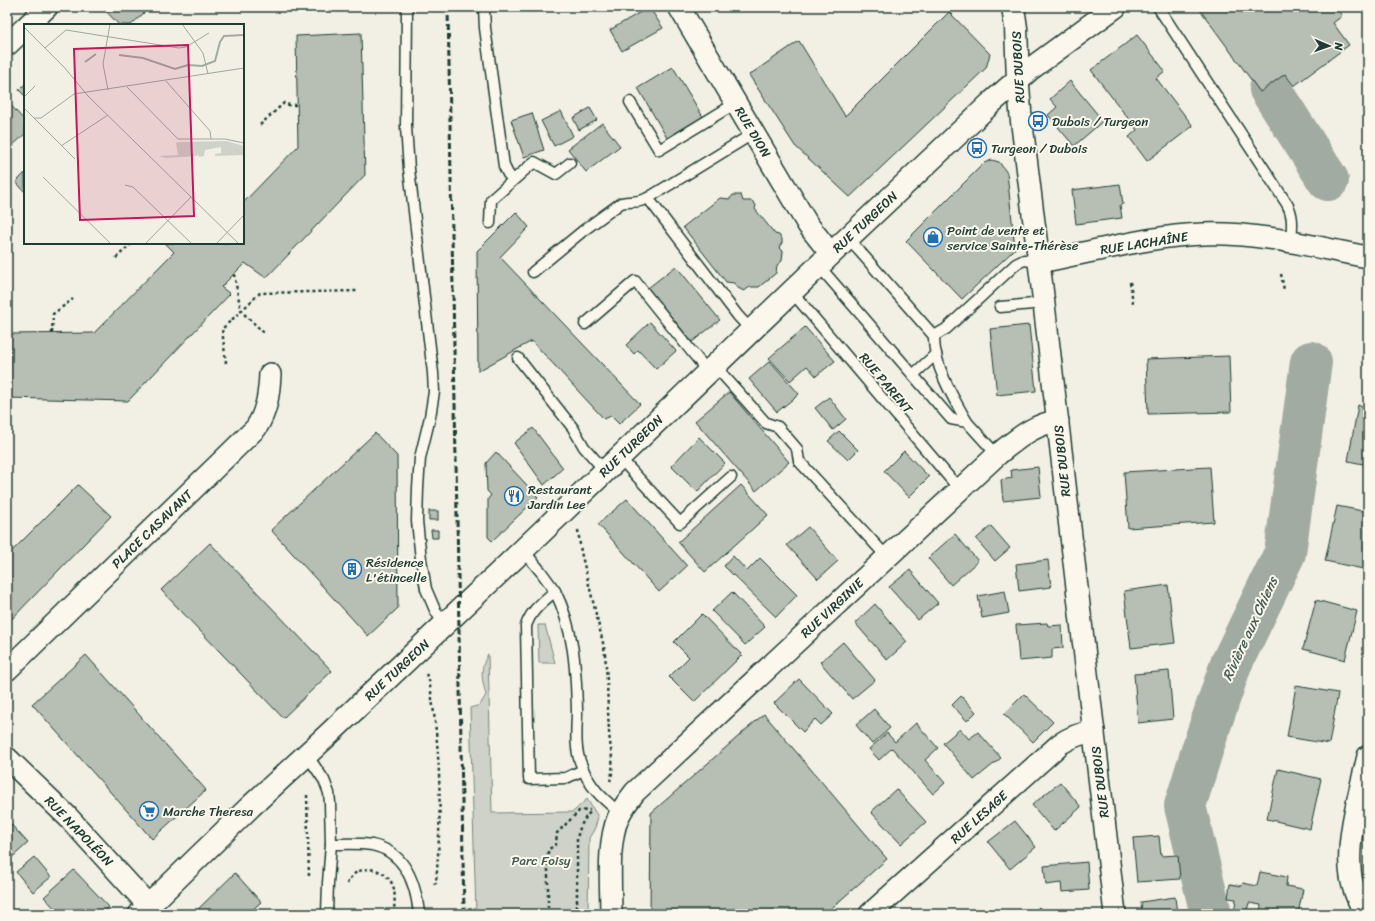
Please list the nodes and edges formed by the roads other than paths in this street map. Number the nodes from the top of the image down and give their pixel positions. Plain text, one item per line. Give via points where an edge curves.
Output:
1 (47, 7) edge
2 (407, 7) edge
3 (484, 7) edge
4 (679, 7) edge
5 (1013, 7) edge
6 (1115, 7) edge
7 (1158, 7) edge
8 (29, 24) edge
9 (24, 29) edge
10 (7, 45) edge
11 (1018, 79) junction
12 (630, 102) dead end
13 (736, 103) junction
14 (754, 133) junction
15 (570, 163) dead end
16 (513, 180) junction
17 (648, 198) junction
18 (490, 223) dead end
19 (848, 238) junction
20 (1291, 241) junction
21 (1368, 258) edge
22 (825, 260) junction
23 (1039, 262) junction
24 (533, 272) dead end
25 (792, 292) junction
26 (1044, 303) junction
27 (1000, 307) dead end
28 (585, 324) dead end
29 (752, 331) junction
30 (934, 336) junction
31 (936, 354) junction
32 (518, 358) dead end
33 (711, 369) junction
34 (270, 374) dead end
35 (913, 374) junction
36 (1058, 421) junction
37 (967, 422) junction
38 (997, 455) junction
39 (612, 464) junction
40 (732, 477) dead end
41 (960, 490) junction
42 (523, 550) junction
43 (887, 557) junction
44 (555, 591) junction
45 (444, 625) junction
46 (7, 670) edge
47 (1094, 731) junction
48 (307, 755) junction
49 (1368, 756) edge
50 (7, 758) edge
51 (583, 770) junction
52 (620, 813) junction
53 (331, 844) junction
54 (144, 910) edge
55 (327, 914) edge
56 (419, 914) edge
57 (611, 914) edge
58 (870, 914) edge
59 (1115, 914) edge
60 (1365, 914) edge

1 - 8 street
2 - 45 lane via 406,105 409,169 434,392 420,458 417,521 426,589
3 - 16 lane via 504,166
4 - 13 street, RUE DION
5 - 11 street, RUE DUBOIS
6 - 11 street, RUE TURGEON
7 - 20 lane via 1288,204 1292,212
9 - 10 street
11 - 19 street, RUE TURGEON
11 - 23 street, RUE DUBOIS
12 - 13 lane via 659,150
13 - 14 street, RUE DION
14 - 17 lane
14 - 22 street, RUE DION via 808,225
15 - 16 lane via 556,174 534,162
16 - 18 lane via 491,200
17 - 24 lane via 641,202 621,203
17 - 29 lane
19 - 22 street, RUE TURGEON
19 - 30 lane
20 - 21 street, RUE LACHAÎNE
20 - 23 street, RUE LACHAÎNE via 1242,234 1203,234 1139,241
22 - 25 street, RUE TURGEON
22 - 35 lane
23 - 26 street, RUE DUBOIS
23 - 30 lane via 1024,260 1016,264 946,329
25 - 29 street, RUE TURGEON
25 - 41 lane, RUE PARENT
26 - 27 lane
26 - 36 street, RUE DUBOIS
28 - 33 lane via 635,282
29 - 33 street, RUE TURGEON
30 - 31 lane
31 - 35 lane
31 - 37 lane
32 - 39 lane via 573,428 584,447
33 - 39 street, RUE TURGEON
33 - 43 lane via 766,423 778,427 797,449 798,461
34 - 46 street, PLACE CASAVANT via 268,402 256,428
35 - 37 lane via 951,419
36 - 38 street, RUE VIRGINIE via 1048,422 1023,434
36 - 47 street, RUE DUBOIS
37 - 38 lane
38 - 41 street, RUE VIRGINIE
39 - 40 lane via 680,523
39 - 42 street, RUE TURGEON
41 - 43 street, RUE VIRGINIE
42 - 44 lane
42 - 45 street, RUE TURGEON
43 - 52 street, RUE VIRGINIE via 635,792
44 - 51 lane via 572,641 576,667 577,745
44 - 51 lane via 532,611 526,626 529,779 566,778
45 - 48 street, RUE TURGEON
47 - 58 street, RUE LESAGE via 1079,734 1060,744
47 - 59 street, RUE DUBOIS
48 - 53 lane via 324,780 329,794
48 - 54 street, RUE TURGEON
49 - 60 street via 1352,830 1350,856 1353,885
50 - 54 street, RUE NAPOLÉON via 68,818
51 - 52 lane via 595,791
52 - 57 street, RUE VIRGINIE via 612,844
53 - 55 lane
53 - 56 lane via 372,845 394,856 411,877

